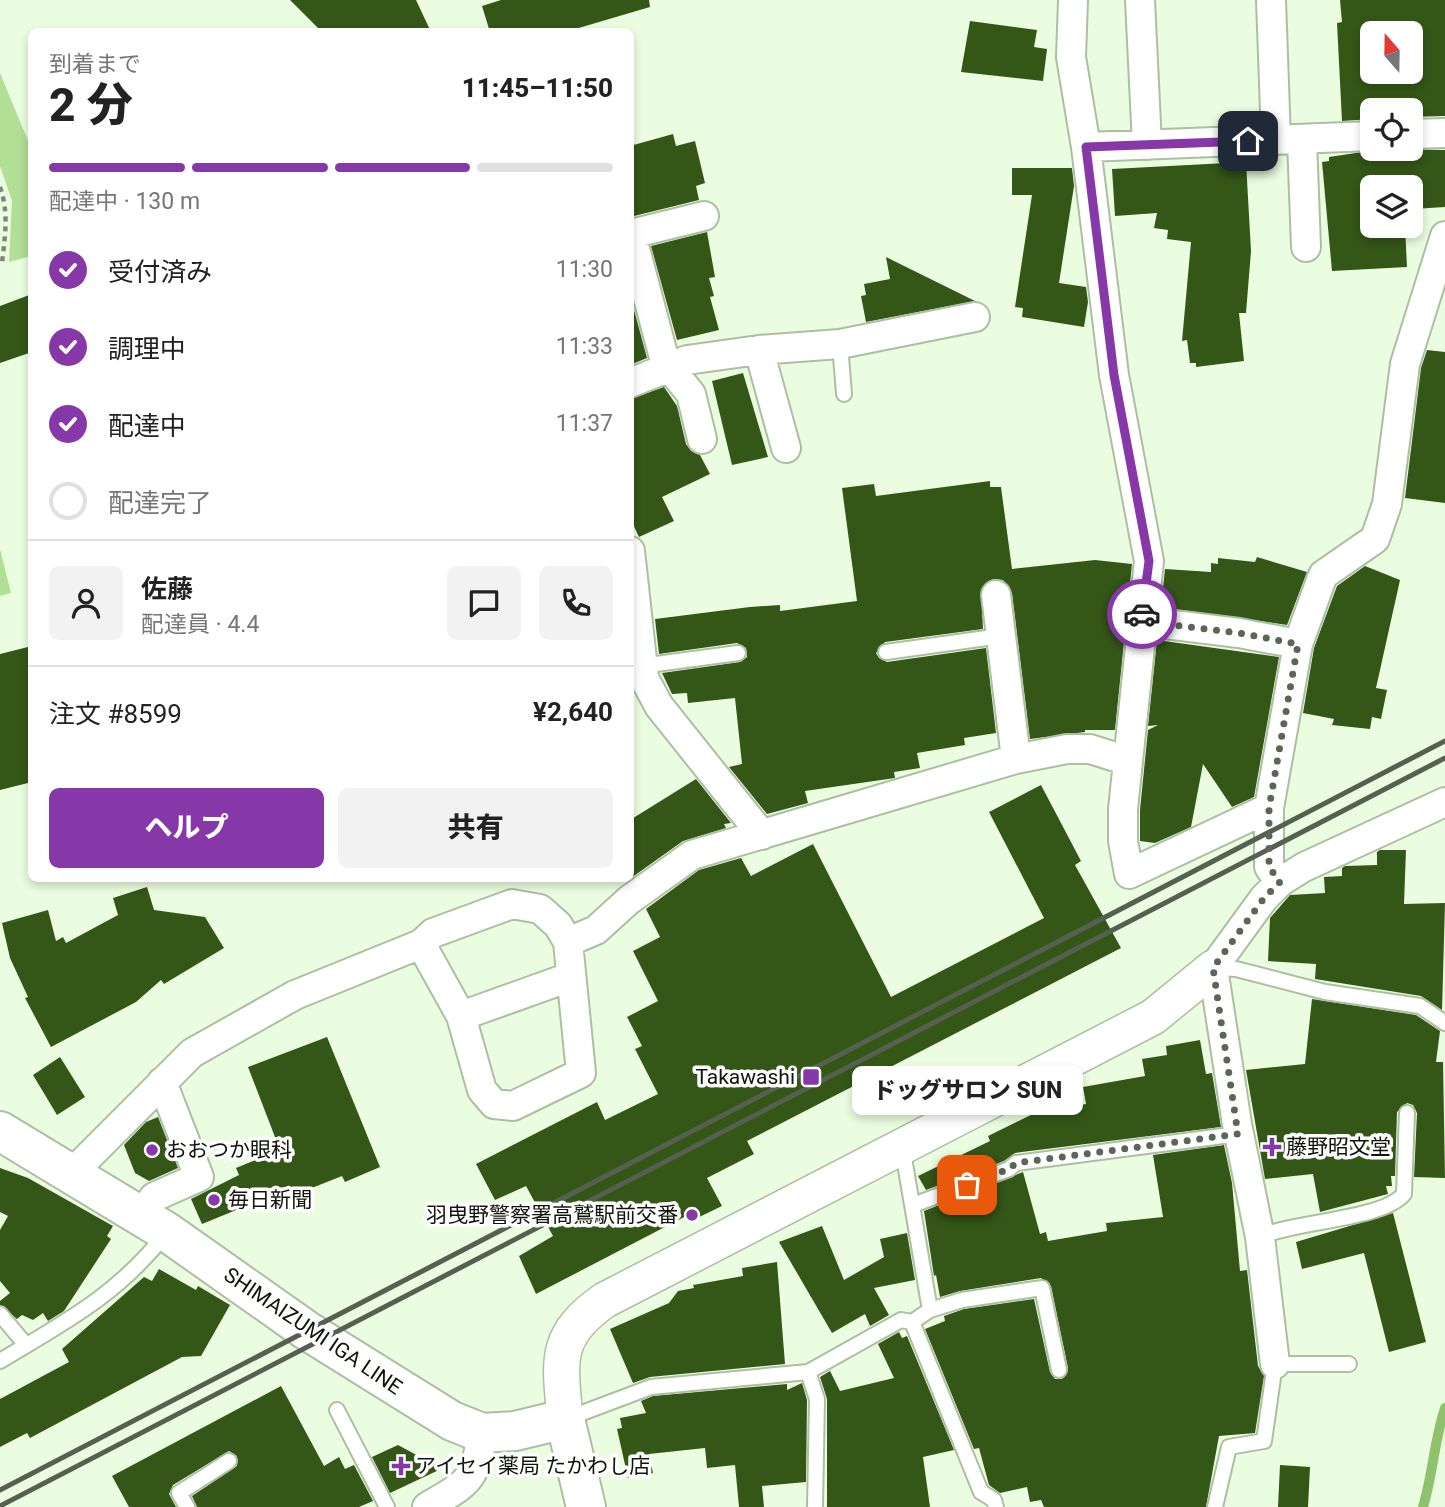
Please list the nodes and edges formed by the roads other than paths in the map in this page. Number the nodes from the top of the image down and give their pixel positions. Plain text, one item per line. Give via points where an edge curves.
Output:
1 (1073, 0) edge
2 (1140, 0) edge
3 (1272, 0) edge
4 (1445, 133) edge
5 (1423, 134) edge
6 (1360, 137) edge
7 (1289, 140) junction
8 (1147, 145) junction
9 (1086, 147) junction
10 (704, 216) dead end
11 (634, 233) edge
12 (1445, 236) edge
13 (1306, 247) dead end
14 (634, 248) edge
15 (975, 317) dead end
16 (840, 344) junction
17 (759, 351) junction
18 (669, 367) junction
19 (634, 381) edge
20 (844, 394) dead end
21 (702, 439) dead end
22 (786, 448) dead end
23 (634, 593) edge
24 (996, 595) dead end
25 (1141, 621) junction
26 (1001, 636) junction
27 (1298, 644) junction
28 (886, 652) dead end
29 (738, 653) dead end
30 (641, 666) junction
31 (1016, 759) junction
32 (1128, 761) junction
33 (1445, 802) edge
34 (1269, 808) junction
35 (762, 835) junction
36 (1280, 882) junction
37 (568, 942) junction
38 (421, 944) junction
39 (1213, 968) junction
40 (570, 977) junction
41 (461, 1016) junction
42 (1445, 1023) edge
43 (162, 1082) junction
44 (1407, 1113) dead end
45 (0, 1131) edge
46 (1238, 1134) junction
47 (902, 1145) junction
48 (71, 1174) junction
49 (914, 1205) junction
50 (153, 1224) junction
51 (1260, 1237) junction
52 (930, 1310) junction
53 (0, 1314) edge
54 (912, 1322) junction
55 (26, 1345) junction
56 (0, 1361) edge
57 (1275, 1364) junction
58 (1349, 1364) dead end
59 (1059, 1370) dead end
60 (808, 1371) junction
61 (337, 1410) dead end
62 (565, 1419) junction
63 (482, 1433) junction
64 (229, 1461) dead end
65 (187, 1507) edge
66 (387, 1507) edge
67 (427, 1507) edge
68 (586, 1507) edge
69 (815, 1507) edge
70 (996, 1507) edge
71 (1215, 1507) edge

1 - 9 street via 1071,57
2 - 8 street
3 - 7 street
4 - 5 street
6 - 7 street
7 - 8 street
7 - 13 street
8 - 9 street
9 - 25 street via 1114,375 1149,561
10 - 11 street
12 - 27 street via 1405,364 1387,504 1375,539 1323,575
14 - 18 street
15 - 16 street
16 - 17 street
16 - 20 lane
17 - 18 street via 687,360
17 - 22 street
18 - 19 street
18 - 21 street via 691,394
23 - 30 street
24 - 26 street
25 - 27 street
25 - 32 street
26 - 28 lane
26 - 31 street
27 - 34 street
29 - 30 lane
30 - 35 street via 659,705
31 - 32 street via 1090,749
31 - 35 street
32 - 34 street via 1123,841 1129,874
33 - 36 street
34 - 36 street via 1269,867
35 - 37 street via 692,855 596,930
36 - 39 street
37 - 38 street via 541,909 512,904 433,933
37 - 40 street
38 - 41 street
38 - 43 street via 295,995 192,1053
39 - 42 lane via 1420,1006
39 - 46 street
39 - 47 street via 1153,1017
40 - 41 street
40 - 41 street via 580,1073 513,1106 494,1104 482,1090
43 - 48 street
43 - 50 street via 199,1177 154,1197
44 - 51 lane via 1404,1194 1398,1202
45 - 48 main road, SHIMAIZUMI IGA LINE
46 - 49 lane via 1016,1163
46 - 51 street
47 - 49 lane
47 - 62 street via 581,1316 568,1334 560,1366
48 - 50 main road, SHIMAIZUMI IGA LINE
49 - 52 lane
50 - 55 lane via 151,1253 92,1307
50 - 63 main road, SHIMAIZUMI IGA LINE via 373,1373 452,1421
51 - 57 street
52 - 54 lane
52 - 59 lane via 962,1300 1042,1288
53 - 55 lane
54 - 60 lane via 901,1320
54 - 70 lane via 981,1492 994,1500
55 - 56 lane
57 - 58 lane
57 - 71 lane via 1264,1441 1229,1447
60 - 62 lane via 651,1387
60 - 69 lane via 817,1399
61 - 66 lane
62 - 63 main road, SHIMAIZUMI IGA LINE via 515,1431
62 - 68 main road
63 - 67 street via 477,1468 463,1486
64 - 65 lane via 179,1493

